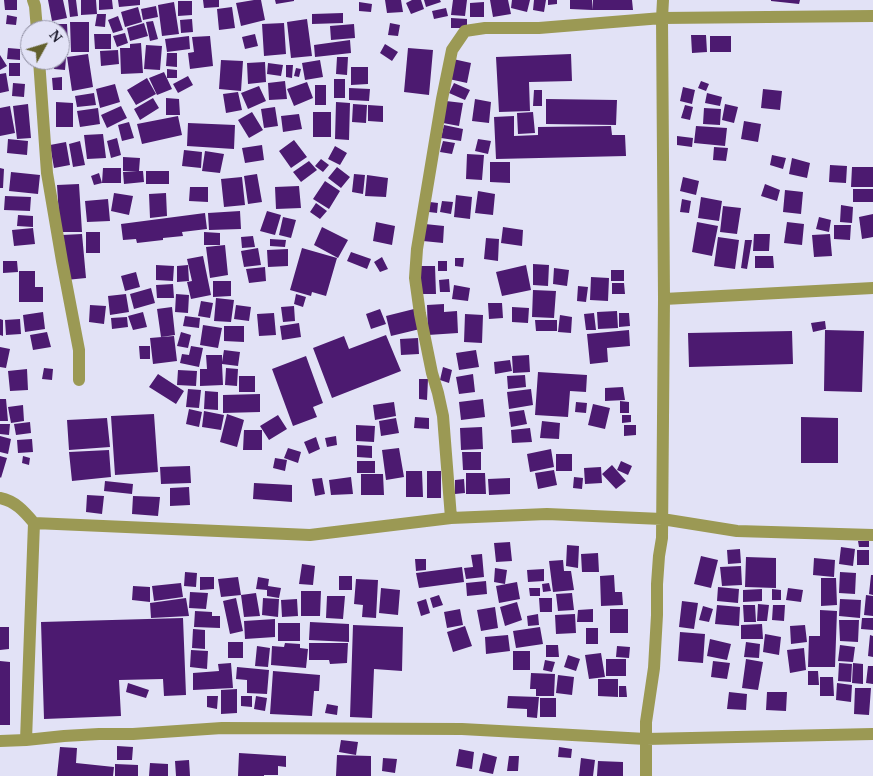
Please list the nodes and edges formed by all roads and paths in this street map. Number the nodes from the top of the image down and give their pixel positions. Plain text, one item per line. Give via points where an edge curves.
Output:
1 (33, 0) edge
2 (663, 0) edge
3 (873, 16) edge
4 (662, 18) junction
5 (36, 20) edge
6 (40, 70) edge
7 (873, 288) edge
8 (664, 298) junction
9 (79, 380) dead end
10 (0, 498) edge
11 (451, 518) junction
12 (662, 519) junction
13 (34, 523) junction
14 (873, 535) edge
15 (873, 734) edge
16 (646, 739) junction
17 (26, 740) junction
18 (0, 741) edge
19 (646, 776) edge

1 - 5 street
2 - 4 street
3 - 4 street
4 - 8 street
4 - 11 street via 465,31 452,50 432,155 415,278 443,416
6 - 9 street via 47,173 79,350
7 - 8 street
8 - 12 street
10 - 13 street via 9,500 24,511
11 - 12 street via 547,514
11 - 13 street via 310,535
12 - 14 street via 737,531
12 - 16 street via 654,668
13 - 17 street
15 - 16 street
16 - 17 street via 462,729 222,728
16 - 19 street
17 - 18 street

